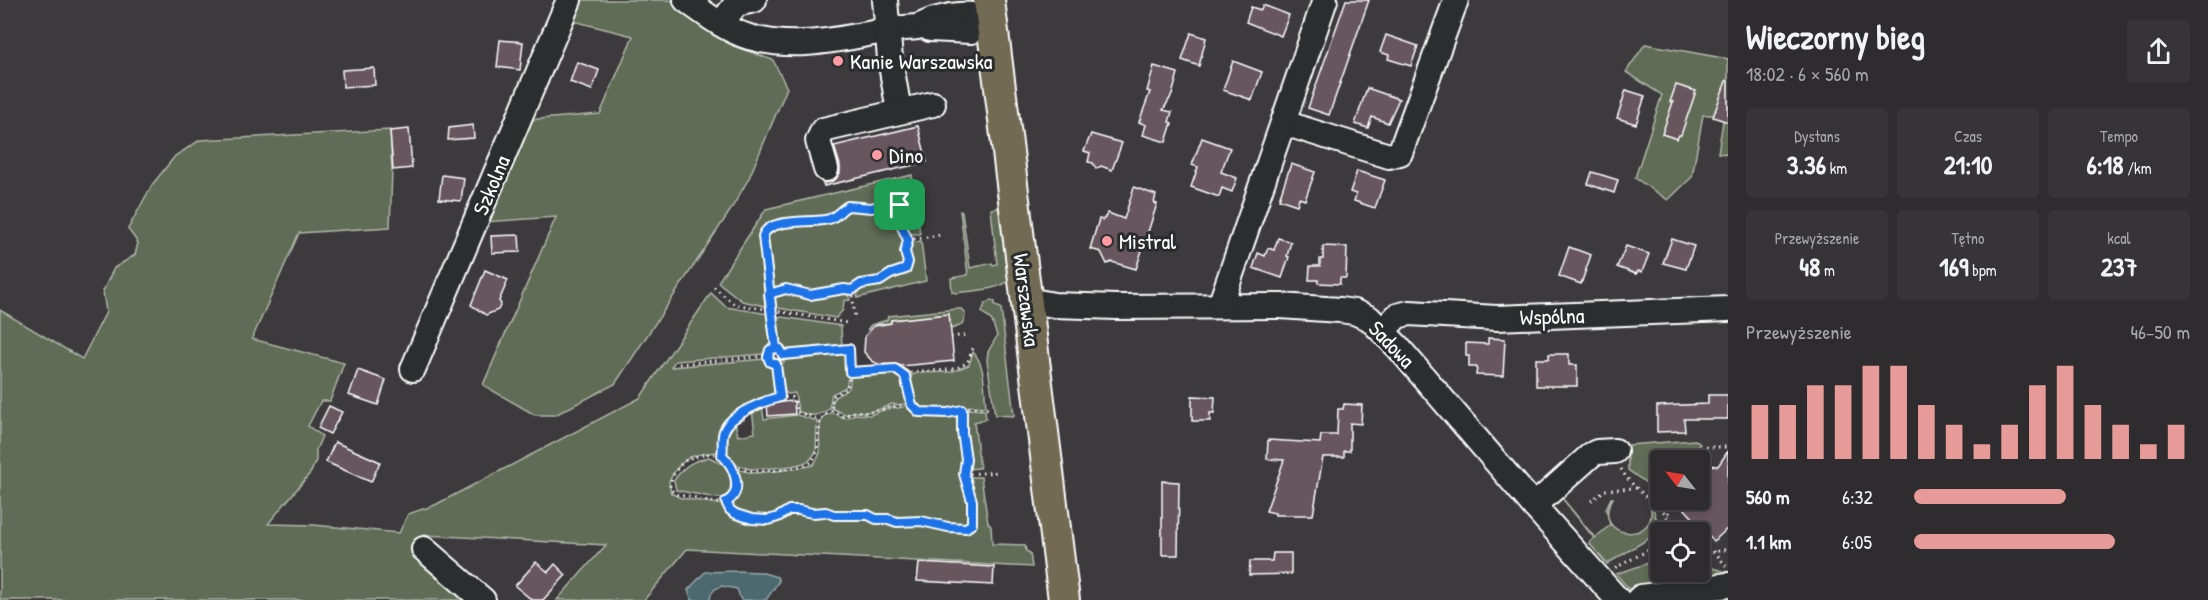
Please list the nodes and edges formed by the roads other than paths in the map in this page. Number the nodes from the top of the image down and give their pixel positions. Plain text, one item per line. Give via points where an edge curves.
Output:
1 (569, 0) edge
2 (686, 0) edge
3 (885, 0) edge
4 (1325, 0) edge
5 (1456, 0) edge
6 (744, 1) edge
7 (991, 9) edge
8 (721, 24) junction
9 (889, 30) junction
10 (933, 104) dead end
11 (900, 111) junction
12 (1284, 123) junction
13 (826, 169) dead end
14 (1027, 300) junction
15 (1220, 306) junction
16 (1728, 309) edge
17 (1383, 331) junction
18 (413, 369) dead end
19 (1615, 451) road end
20 (1534, 506) junction
21 (424, 549) dead end
22 (1728, 585) edge
23 (483, 600) edge
24 (1064, 600) edge
25 (1618, 600) edge
26 (1638, 600) edge

1 - 18 street, Szkolna
2 - 8 street
3 - 9 street
4 - 12 street
5 - 12 street via 1400,153 1389,156
6 - 8 street via 730,9
7 - 9 street
7 - 14 main road, Warszawska
8 - 9 street via 748,37 788,44 819,43
9 - 11 street
10 - 11 street
11 - 13 street via 823,130 818,141
12 - 15 street
14 - 15 street, Sadowa via 1075,306
14 - 24 main road, Warszawska
15 - 17 street, Sadowa via 1354,312 1369,318
16 - 17 street, Wspólna via 1497,318 1409,313 1397,316
17 - 20 street, Sadowa
19 - 20 street via 1591,455
20 - 25 street, Sadowa
21 - 23 street
22 - 26 street

